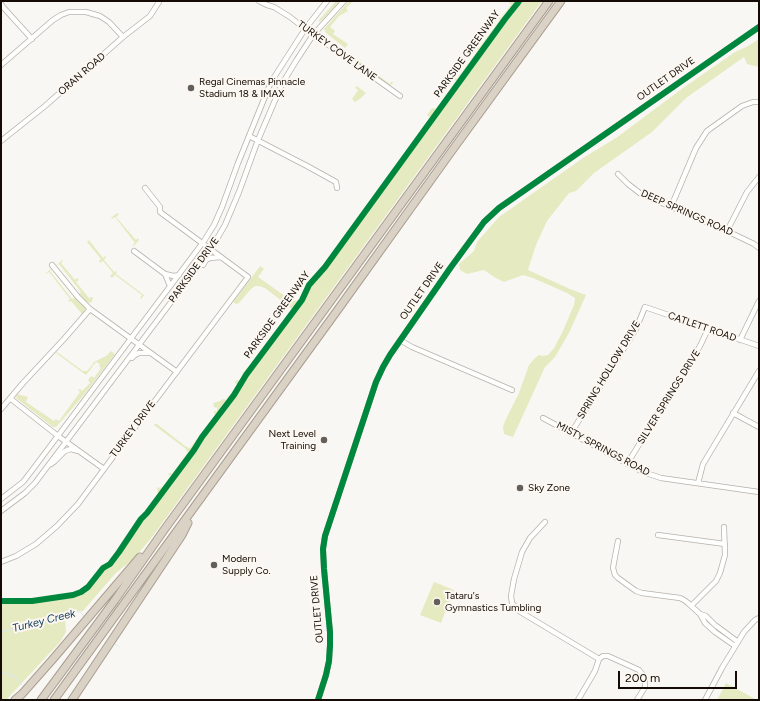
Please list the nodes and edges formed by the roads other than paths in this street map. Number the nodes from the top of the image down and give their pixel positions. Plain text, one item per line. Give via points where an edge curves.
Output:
1 (259, 1) edge
2 (271, 1) edge
3 (327, 1) edge
4 (344, 1) edge
5 (549, 1) edge
6 (561, 1) edge
7 (159, 2) dead end
8 (1, 4) edge
9 (274, 6) junction
10 (759, 27) edge
11 (305, 29) junction
12 (313, 35) junction
13 (123, 37) junction
14 (32, 38) junction
15 (1, 65) edge
16 (400, 96) dead end
17 (759, 102) edge
18 (249, 136) junction
19 (258, 140) junction
20 (1, 141) edge
21 (618, 174) dead end
22 (759, 177) edge
23 (145, 188) dead end
24 (338, 188) dead end
25 (671, 207) junction
26 (727, 231) junction
27 (203, 243) junction
28 (759, 248) edge
29 (211, 249) junction
30 (134, 252) dead end
31 (221, 257) junction
32 (52, 265) dead end
33 (193, 272) junction
34 (165, 274) junction
35 (179, 275) junction
36 (170, 286) junction
37 (759, 301) edge
38 (645, 307) joint
39 (90, 309) junction
40 (708, 329) junction
41 (131, 339) junction
42 (400, 340) junction
43 (740, 340) junction
44 (139, 345) junction
45 (759, 346) edge
46 (150, 353) junction
47 (124, 366) junction
48 (759, 371) edge
49 (177, 372) junction
50 (512, 390) dead end
51 (10, 399) junction
52 (1, 409) edge
53 (733, 413) junction
54 (543, 418) dead end
55 (759, 427) edge
56 (571, 433) junction
57 (58, 436) junction
58 (66, 441) junction
59 (81, 452) junction
60 (627, 464) junction
61 (48, 466) junction
62 (104, 469) junction
63 (698, 483) junction
64 (759, 492) edge
65 (1, 499) edge
66 (199, 501) junction
67 (1, 511) edge
68 (545, 522) dead end
69 (724, 526) dead end
70 (164, 530) junction
71 (658, 535) dead end
72 (618, 541) dead end
73 (725, 544) junction
74 (1, 562) edge
75 (691, 606) junction
76 (759, 618) edge
77 (737, 644) junction
78 (599, 658) junction
79 (15, 700) edge
80 (41, 700) edge
81 (54, 700) edge
82 (72, 700) edge
83 (318, 700) edge
84 (578, 700) edge
85 (637, 700) edge
86 (705, 700) edge

1 - 9 street, TURKEY COVE LANE
2 - 9 street, TURKEY COVE LANE
3 - 11 street, PARKSIDE DRIVE
4 - 12 street, PARKSIDE DRIVE
5 - 70 highway
6 - 66 highway
7 - 13 street, ORAN ROAD via 150,16
8 - 14 street
9 - 11 street, TURKEY COVE LANE
10 - 42 street, OUTLET DRIVE via 499,208 484,222
11 - 12 street, TURKEY COVE LANE
11 - 18 street, PARKSIDE DRIVE via 271,82
12 - 16 street, TURKEY COVE LANE
12 - 19 street, PARKSIDE DRIVE via 282,84
13 - 14 street via 100,16 86,12 69,12 53,20
13 - 20 street, ORAN ROAD
14 - 15 street
17 - 25 street via 742,106 707,132 696,148
18 - 19 street
18 - 27 street, PARKSIDE DRIVE via 214,225
19 - 24 street via 336,182
19 - 29 street, PARKSIDE DRIVE via 225,224
21 - 25 street, DEEP SPRINGS ROAD via 641,194
22 - 26 street
23 - 27 street via 160,207 160,212
25 - 26 street, DEEP SPRINGS ROAD
26 - 28 street, DEEP SPRINGS ROAD
27 - 29 street
27 - 35 street, PARKSIDE DRIVE
29 - 31 street
29 - 33 street, PARKSIDE DRIVE
30 - 34 street
31 - 33 street via 206,260
31 - 49 street, TURKEY DRIVE via 248,277
32 - 39 street
33 - 44 street, PARKSIDE DRIVE
34 - 35 street
34 - 36 street
35 - 36 street, PARKSIDE DRIVE
36 - 41 street, PARKSIDE DRIVE
37 - 43 street
38 - 40 street, CATLETT ROAD
38 - 56 street, SPRING HOLLOW DRIVE via 636,330
39 - 41 street
39 - 51 street
40 - 43 street, CATLETT ROAD
40 - 60 street, SILVER SPRINGS DRIVE
41 - 44 street
41 - 57 street, PARKSIDE DRIVE
42 - 50 street
42 - 83 street, OUTLET DRIVE via 376,382 323,549 330,645 326,675
43 - 45 street, CATLETT ROAD
44 - 46 street
44 - 47 street, PARKSIDE DRIVE
46 - 47 street via 135,355
46 - 49 street
47 - 58 street, PARKSIDE DRIVE
48 - 53 street
49 - 62 street, TURKEY DRIVE
51 - 52 street
51 - 57 street
53 - 55 street
53 - 63 street via 703,464
54 - 56 street, MISTY SPRINGS ROAD
56 - 60 street, MISTY SPRINGS ROAD
57 - 58 street
57 - 65 street, PARKSIDE DRIVE via 23,482
58 - 59 street
58 - 61 street, PARKSIDE DRIVE
59 - 61 street via 71,449 65,451
59 - 62 street
60 - 63 street, MISTY SPRINGS ROAD via 661,478
61 - 67 street, PARKSIDE DRIVE via 25,494
62 - 74 street, TURKEY DRIVE via 58,526 36,544
63 - 64 street, MISTY SPRINGS ROAD
66 - 81 highway
66 - 82 highway via 182,535
68 - 78 street via 530,538 522,552 514,579 512,603 519,610
69 - 73 street
70 - 79 highway
70 - 80 highway
71 - 73 street
72 - 75 street via 613,568 618,578 636,591 680,598
73 - 75 street via 725,555 716,581
75 - 77 street via 715,632
76 - 77 street via 744,632
77 - 86 street
78 - 84 street via 595,671
78 - 85 street via 608,656 639,670 643,675 645,687

